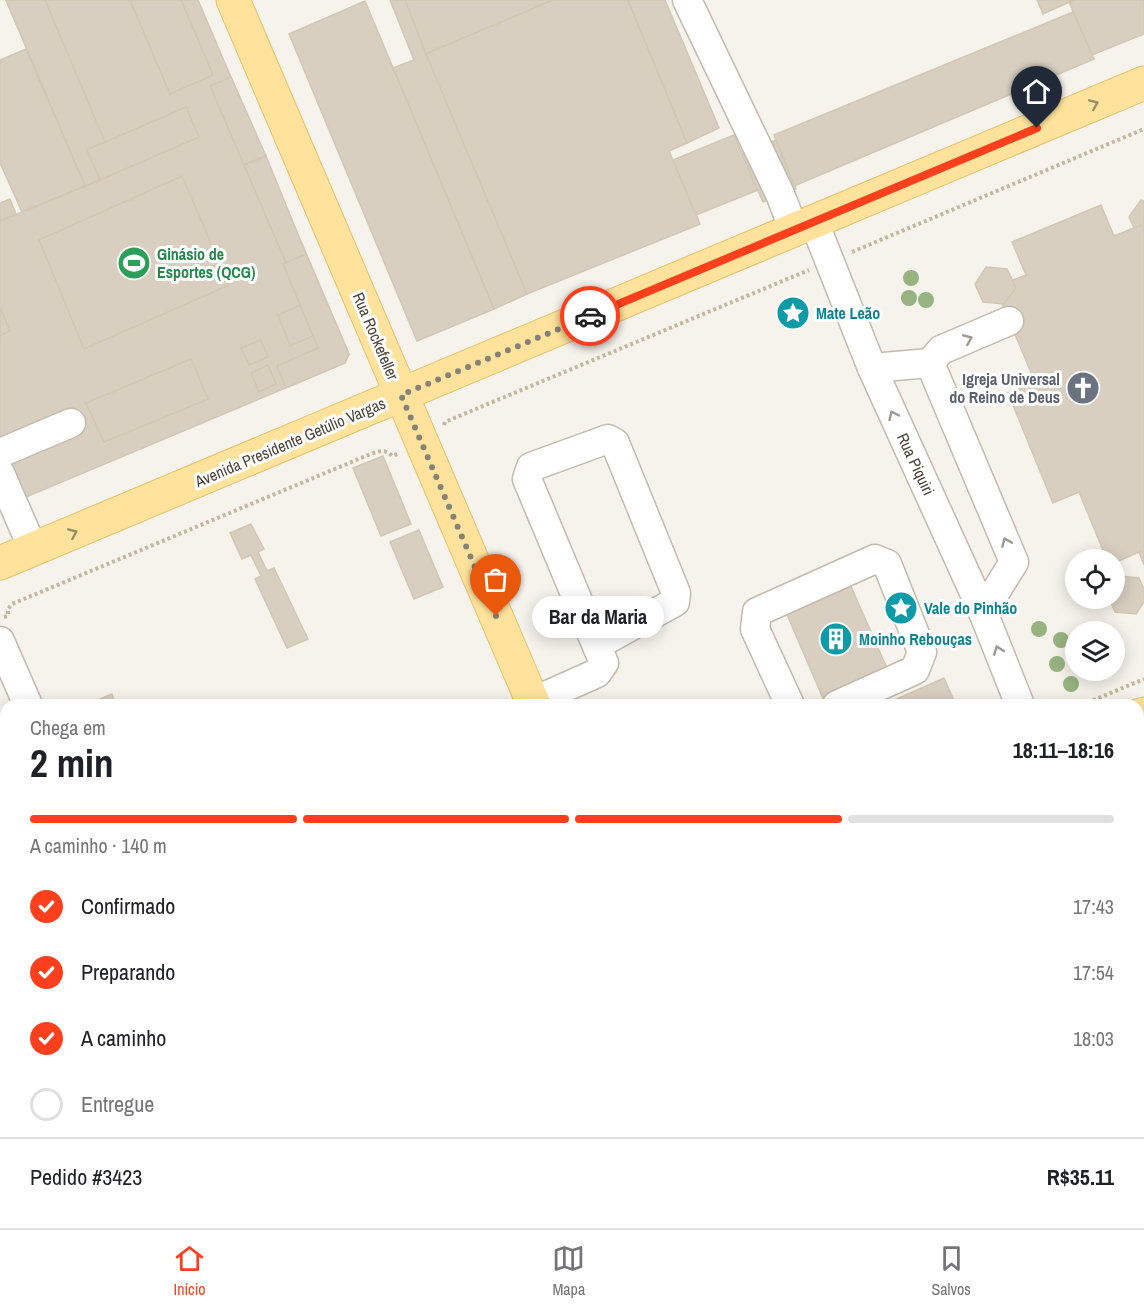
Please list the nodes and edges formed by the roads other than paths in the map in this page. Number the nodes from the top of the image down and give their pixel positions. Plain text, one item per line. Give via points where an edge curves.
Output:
1 (233, 0) edge
2 (687, 0) edge
3 (1144, 83) edge
4 (804, 226) junction
5 (1009, 321) dead end
6 (930, 363) junction
7 (872, 368) junction
8 (401, 395) junction
9 (71, 423) dead end
10 (0, 453) edge
11 (0, 473) edge
12 (33, 549) junction
13 (0, 563) edge
14 (983, 612) junction
15 (4, 628) edge
16 (597, 645) junction
17 (26, 699) edge
18 (531, 699) edge
19 (542, 699) edge
20 (787, 699) edge
21 (850, 699) edge
22 (1018, 699) edge

1 - 8 main road, Rua Rockefeller
2 - 4 street, Rua Piquiri via 780,194
4 -> 3 main road, Avenida Presidente Getúlio Vargas
4 - 7 street, Rua Piquiri
4 - 8 main road, Avenida Presidente Getúlio Vargas
6 -> 5 street via 941,350
6 - 7 street
14 -> 6 street via 1014,562
14 -> 7 street, Rua Piquiri
12 -> 8 main road, Avenida Presidente Getúlio Vargas
8 - 18 main road, Rua Rockefeller
9 - 10 street
11 - 12 street
12 - 13 main road, Avenida Presidente Getúlio Vargas
22 -> 14 street, Rua Piquiri
15 - 17 street
16 - 16 street via 527,479 531,467 608,439 615,443 676,593 675,602
16 - 19 street via 604,663 597,673
20 - 21 street via 755,629 757,612 875,559 887,564 922,652 915,670

